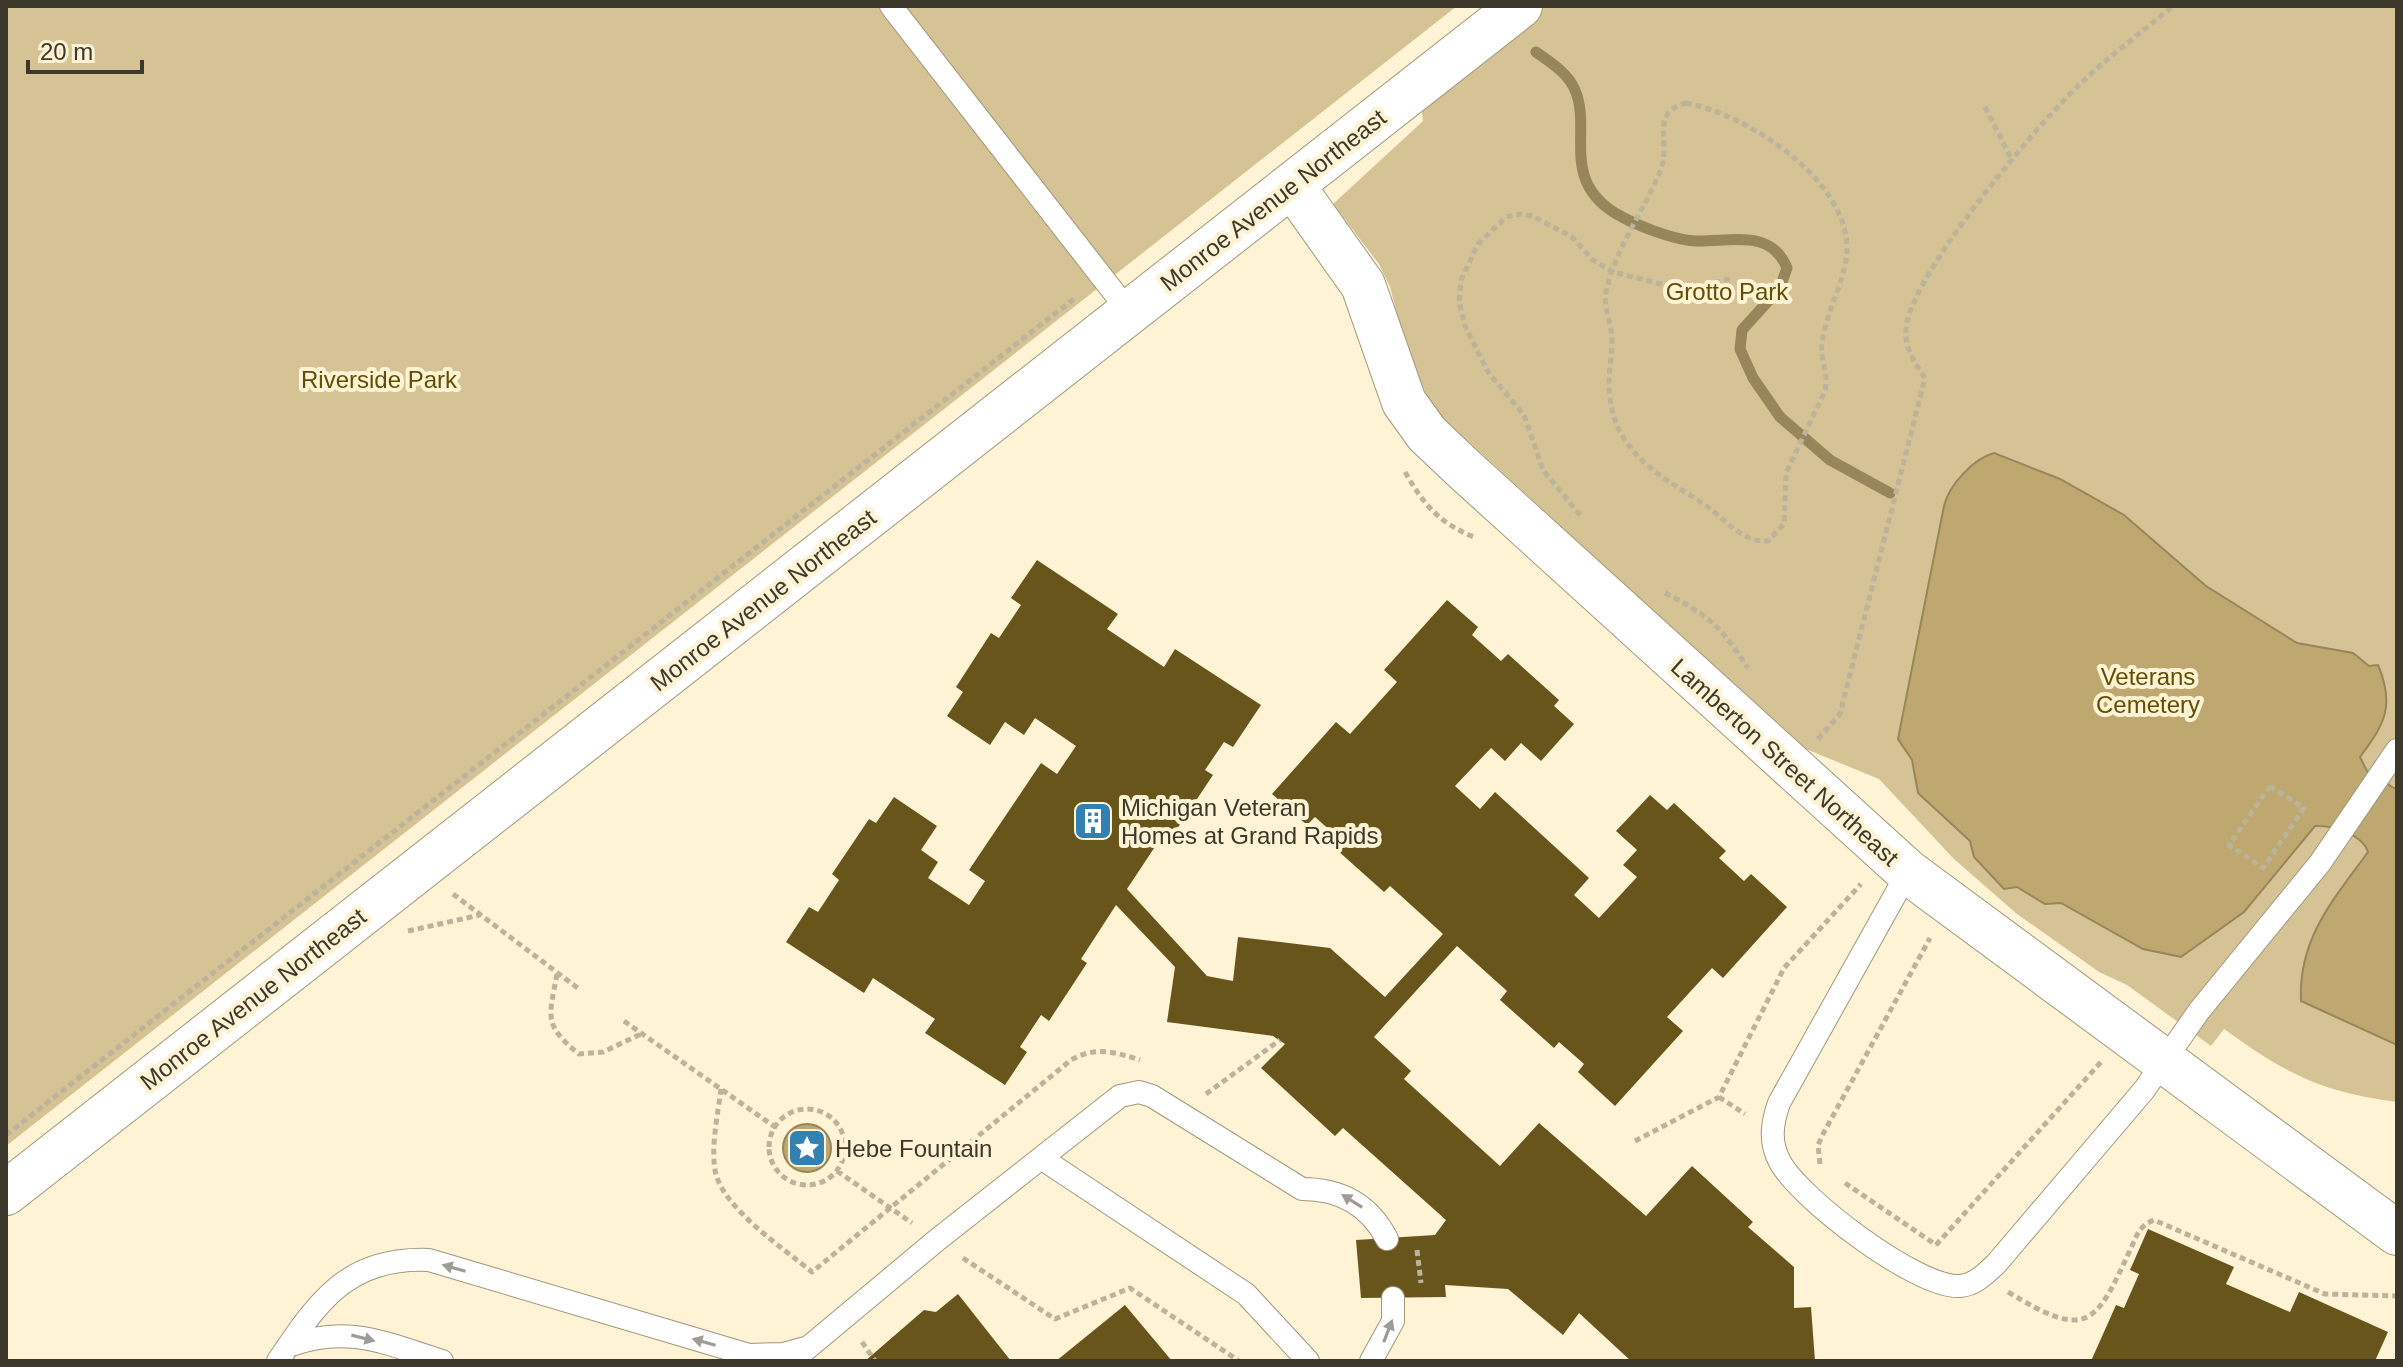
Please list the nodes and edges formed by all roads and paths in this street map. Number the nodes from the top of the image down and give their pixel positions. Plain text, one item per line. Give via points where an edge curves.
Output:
1 (891, 6) edge
2 (1520, 6) edge
3 (2173, 6) edge
4 (1985, 107) dead end
5 (2013, 162) junction
6 (1292, 185) junction
7 (1613, 272) junction
8 (1733, 278) dead end
9 (1130, 313) junction
10 (1581, 517) dead end
11 (1655, 588) dead end
12 (1752, 674) dead end
13 (2397, 750) edge
14 (1791, 770) junction
15 (2263, 868) joint
16 (1908, 872) junction
17 (1864, 880) dead end
18 (449, 891) dead end
19 (480, 915) junction
20 (395, 934) dead end
21 (1932, 934) dead end
22 (557, 974) junction
23 (579, 989) dead end
24 (624, 1021) dead end
25 (641, 1034) junction
26 (1280, 1040) dead end
27 (2104, 1059) dead end
28 (2161, 1061) junction
29 (1180, 1113) junction
30 (775, 1127) junction
31 (1635, 1141) dead end
32 (1041, 1158) junction
33 (1821, 1165) dead end
34 (837, 1171) junction
35 (6, 1193) edge
36 (2397, 1233) edge
37 (1415, 1236) dead end
38 (1387, 1239) dead end
39 (937, 1240) junction
40 (1936, 1245) dead end
41 (1423, 1297) dead end
42 (1393, 1298) dead end
43 (864, 1348) dead end
44 (283, 1354) edge
45 (799, 1355) edge
46 (442, 1361) edge
47 (875, 1361) edge
48 (1239, 1361) edge
49 (1308, 1361) edge
50 (1371, 1361) edge

1 - 9 lane
2 - 6 main road, Monroe Avenue Northeast
3 - 5 path via 2078,86
4 - 5 path
5 - 14 path via 1954,236 1907,322 1907,353 1925,378 1840,714
6 - 9 main road, Monroe Avenue Northeast
6 - 14 main road, Lamberton Street Northeast via 1363,285 1400,393 1427,434
7 - 7 path via 1605,294 1611,326 1611,402 1623,435 1655,475 1757,542 1768,541 1784,524 1786,473 1827,381 1823,337 1847,254 1839,209 1779,147 1733,120 1686,103 1667,112 1662,122 1661,167
7 - 8 path via 1685,290
7 - 10 path via 1572,237 1520,214 1506,217 1478,244 1461,280 1459,302 1474,347 1524,415 1543,470
9 - 35 main road, Monroe Avenue Northeast
11 - 12 path via 1706,614
13 - 28 lane via 2333,844
14 - 16 main road, Lamberton Street Northeast
15 - 15 path via 2229,845 2270,786 2304,808
16 - 28 main road, Lamberton Street Northeast
16 - 28 lane via 1773,1119 1778,1161 1836,1217 1925,1277 1949,1285 1972,1283 1996,1264 2144,1090
17 - 31 path via 1784,968 1719,1097
18 - 19 path
19 - 20 path
19 - 22 path
21 - 33 path via 1823,1134 1818,1145
22 - 23 path
22 - 25 path via 549,1019 557,1036 579,1054 603,1052
24 - 25 path
25 - 30 path
26 - 29 path
27 - 40 path
28 - 36 main road, Lamberton Street Northeast
29 - 32 lane via 1146,1092 1130,1092
38 -> 29 lane via 1371,1215 1348,1197 1302,1189
30 - 34 path via 768,1138 769,1155 778,1172 796,1184 815,1186 831,1181
30 - 34 path via 783,1115 800,1109 820,1110 838,1122 845,1159
32 - 39 lane
32 - 49 lane via 1246,1294
34 - 39 path
37 - 41 path
39 - 45 lane
39 - 48 path via 1055,1319 1130,1288
50 -> 42 lane via 1393,1321
43 - 47 path
45 -> 44 lane via 749,1355 429,1260 366,1267 349,1277 321,1302
44 -> 46 lane via 330,1334 351,1334

